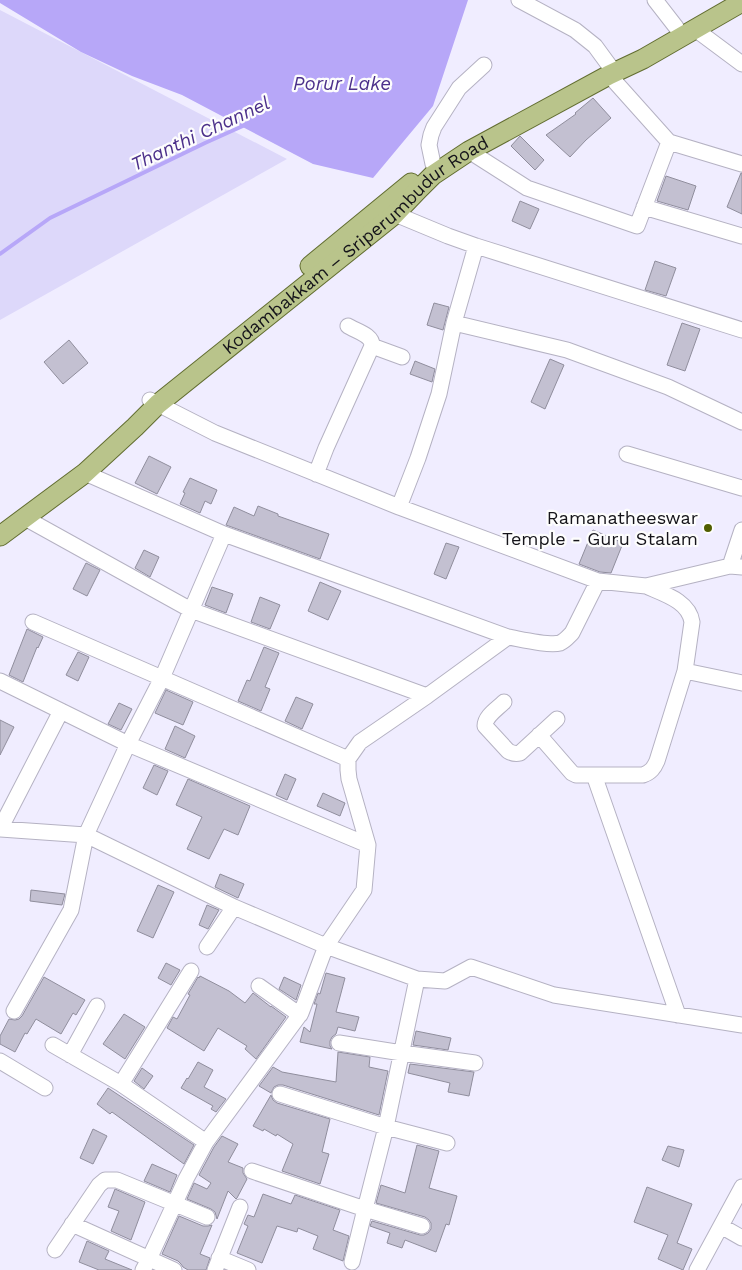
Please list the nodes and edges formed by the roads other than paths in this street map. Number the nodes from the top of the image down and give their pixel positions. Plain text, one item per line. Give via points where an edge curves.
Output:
1 (519, 0) edge
2 (655, 0) edge
3 (721, 0) edge
4 (742, 2) edge
5 (676, 27) junction
6 (695, 29) junction
7 (484, 64) dead end
8 (742, 64) edge
9 (610, 70) junction
10 (669, 142) junction
11 (469, 151) junction
12 (432, 164) junction
13 (742, 164) edge
14 (644, 207) junction
15 (395, 214) junction
16 (362, 231) junction
17 (742, 236) edge
18 (476, 246) junction
19 (454, 322) junction
20 (348, 326) dead end
21 (742, 330) edge
22 (372, 346) junction
23 (402, 357) dead end
24 (154, 402) junction
25 (742, 422) edge
26 (627, 454) dead end
27 (85, 473) junction
28 (316, 474) junction
29 (742, 488) edge
30 (399, 507) junction
31 (25, 518) junction
32 (0, 524) edge
33 (742, 530) edge
34 (224, 534) junction
35 (0, 536) edge
36 (736, 566) edge
37 (598, 582) junction
38 (646, 586) junction
39 (191, 610) junction
40 (33, 622) dead end
41 (508, 637) junction
42 (684, 671) junction
43 (162, 678) junction
44 (0, 681) edge
45 (742, 683) edge
46 (427, 696) junction
47 (504, 702) dead end
48 (61, 711) junction
49 (556, 718) dead end
50 (540, 735) junction
51 (128, 744) junction
52 (348, 759) junction
53 (594, 775) junction
54 (0, 829) edge
55 (86, 836) junction
56 (368, 845) junction
57 (234, 907) junction
58 (326, 946) junction
59 (207, 947) dead end
60 (191, 971) dead end
61 (417, 979) junction
62 (259, 986) dead end
63 (97, 1006) dead end
64 (14, 1010) dead end
65 (300, 1015) junction
66 (678, 1015) junction
67 (742, 1025) edge
68 (339, 1042) dead end
69 (53, 1044) dead end
70 (402, 1053) junction
71 (70, 1055) junction
72 (0, 1061) edge
73 (475, 1063) dead end
74 (121, 1084) junction
75 (45, 1088) dead end
76 (280, 1094) dead end
77 (386, 1127) junction
78 (206, 1142) junction
79 (447, 1143) dead end
80 (252, 1172) dead end
81 (742, 1188) edge
82 (175, 1204) junction
83 (240, 1207) dead end
84 (365, 1209) junction
85 (207, 1217) dead end
86 (72, 1224) junction
87 (422, 1226) dead end
88 (721, 1226) junction
89 (742, 1238) edge
90 (55, 1250) dead end
91 (352, 1262) dead end
92 (146, 1264) edge
93 (217, 1264) edge
94 (174, 1270) edge
95 (248, 1270) edge
96 (697, 1270) edge

1 - 9 street via 575,30 595,46
2 - 5 street
3 - 5 main road, Kodambakkam – Sriperumbudur Road
4 - 6 main road, Kodambakkam – Sriperumbudur Road
5 - 9 main road, Kodambakkam – Sriperumbudur Road via 642,46
6 - 8 street
6 - 9 main road, Kodambakkam – Sriperumbudur Road via 643,59
7 - 12 street via 459,88 434,127 429,145
9 - 10 street
9 - 11 main road, Kodambakkam – Sriperumbudur Road
9 - 12 main road, Kodambakkam – Sriperumbudur Road via 463,141
10 - 13 street
10 - 14 street
11 - 14 street via 527,188 637,226
11 - 15 main road, Kodambakkam – Sriperumbudur Road via 433,176
12 - 16 main road, Kodambakkam – Sriperumbudur Road
14 - 17 street
15 - 16 main road, Kodambakkam – Sriperumbudur Road
15 - 18 street
16 - 24 main road, Kodambakkam – Sriperumbudur Road
18 - 19 street
18 - 21 street
19 - 25 street via 567,350 668,387
19 - 30 street via 439,394
20 - 22 street via 370,338
22 - 23 street
22 - 28 street
24 - 27 main road, Kodambakkam – Sriperumbudur Road via 135,427
24 - 28 street via 214,433
24 - 32 main road, Kodambakkam – Sriperumbudur Road
26 - 29 street
27 - 31 main road, Kodambakkam – Sriperumbudur Road
27 - 34 street
28 - 30 street
30 - 37 street
31 - 35 main road, Kodambakkam – Sriperumbudur Road
31 - 39 street
33 - 36 street
34 - 39 street
34 - 41 street
36 - 38 street
37 - 38 street
37 - 41 street via 572,632 560,643
38 - 42 street via 682,604 691,615
39 - 43 street
39 - 46 street
40 - 43 street
41 - 46 street
42 - 45 street
42 - 53 street via 652,770 643,775
43 - 51 street
43 - 52 street
44 - 48 street
46 - 52 street via 360,742
47 - 50 street via 484,724 508,751 520,753
48 - 51 street
48 - 54 street
49 - 50 street
50 - 53 street via 572,773
51 - 55 street
51 - 56 street
52 - 56 street via 349,779
53 - 66 street
54 - 55 street
55 - 57 street
55 - 64 street via 71,910
56 - 58 street via 364,890
57 - 58 street
57 - 59 street
58 - 61 street
58 - 65 street
60 - 74 street
61 - 66 street via 444,981 471,967 554,995
61 - 70 street
62 - 65 street
63 - 71 street
65 - 78 street
66 - 67 street
68 - 70 street
69 - 71 street
70 - 73 street
70 - 77 street
71 - 74 street
72 - 75 street
74 - 78 street
76 - 77 street
77 - 79 street
77 - 84 street
78 - 82 street
80 - 84 street
81 - 88 street
82 - 85 street
82 - 86 street via 117,1180 105,1180
82 - 92 street
83 - 93 street
84 - 87 street
84 - 91 street
86 - 90 street
86 - 92 street
88 - 89 street
88 - 96 street
92 - 94 street
93 - 95 street

